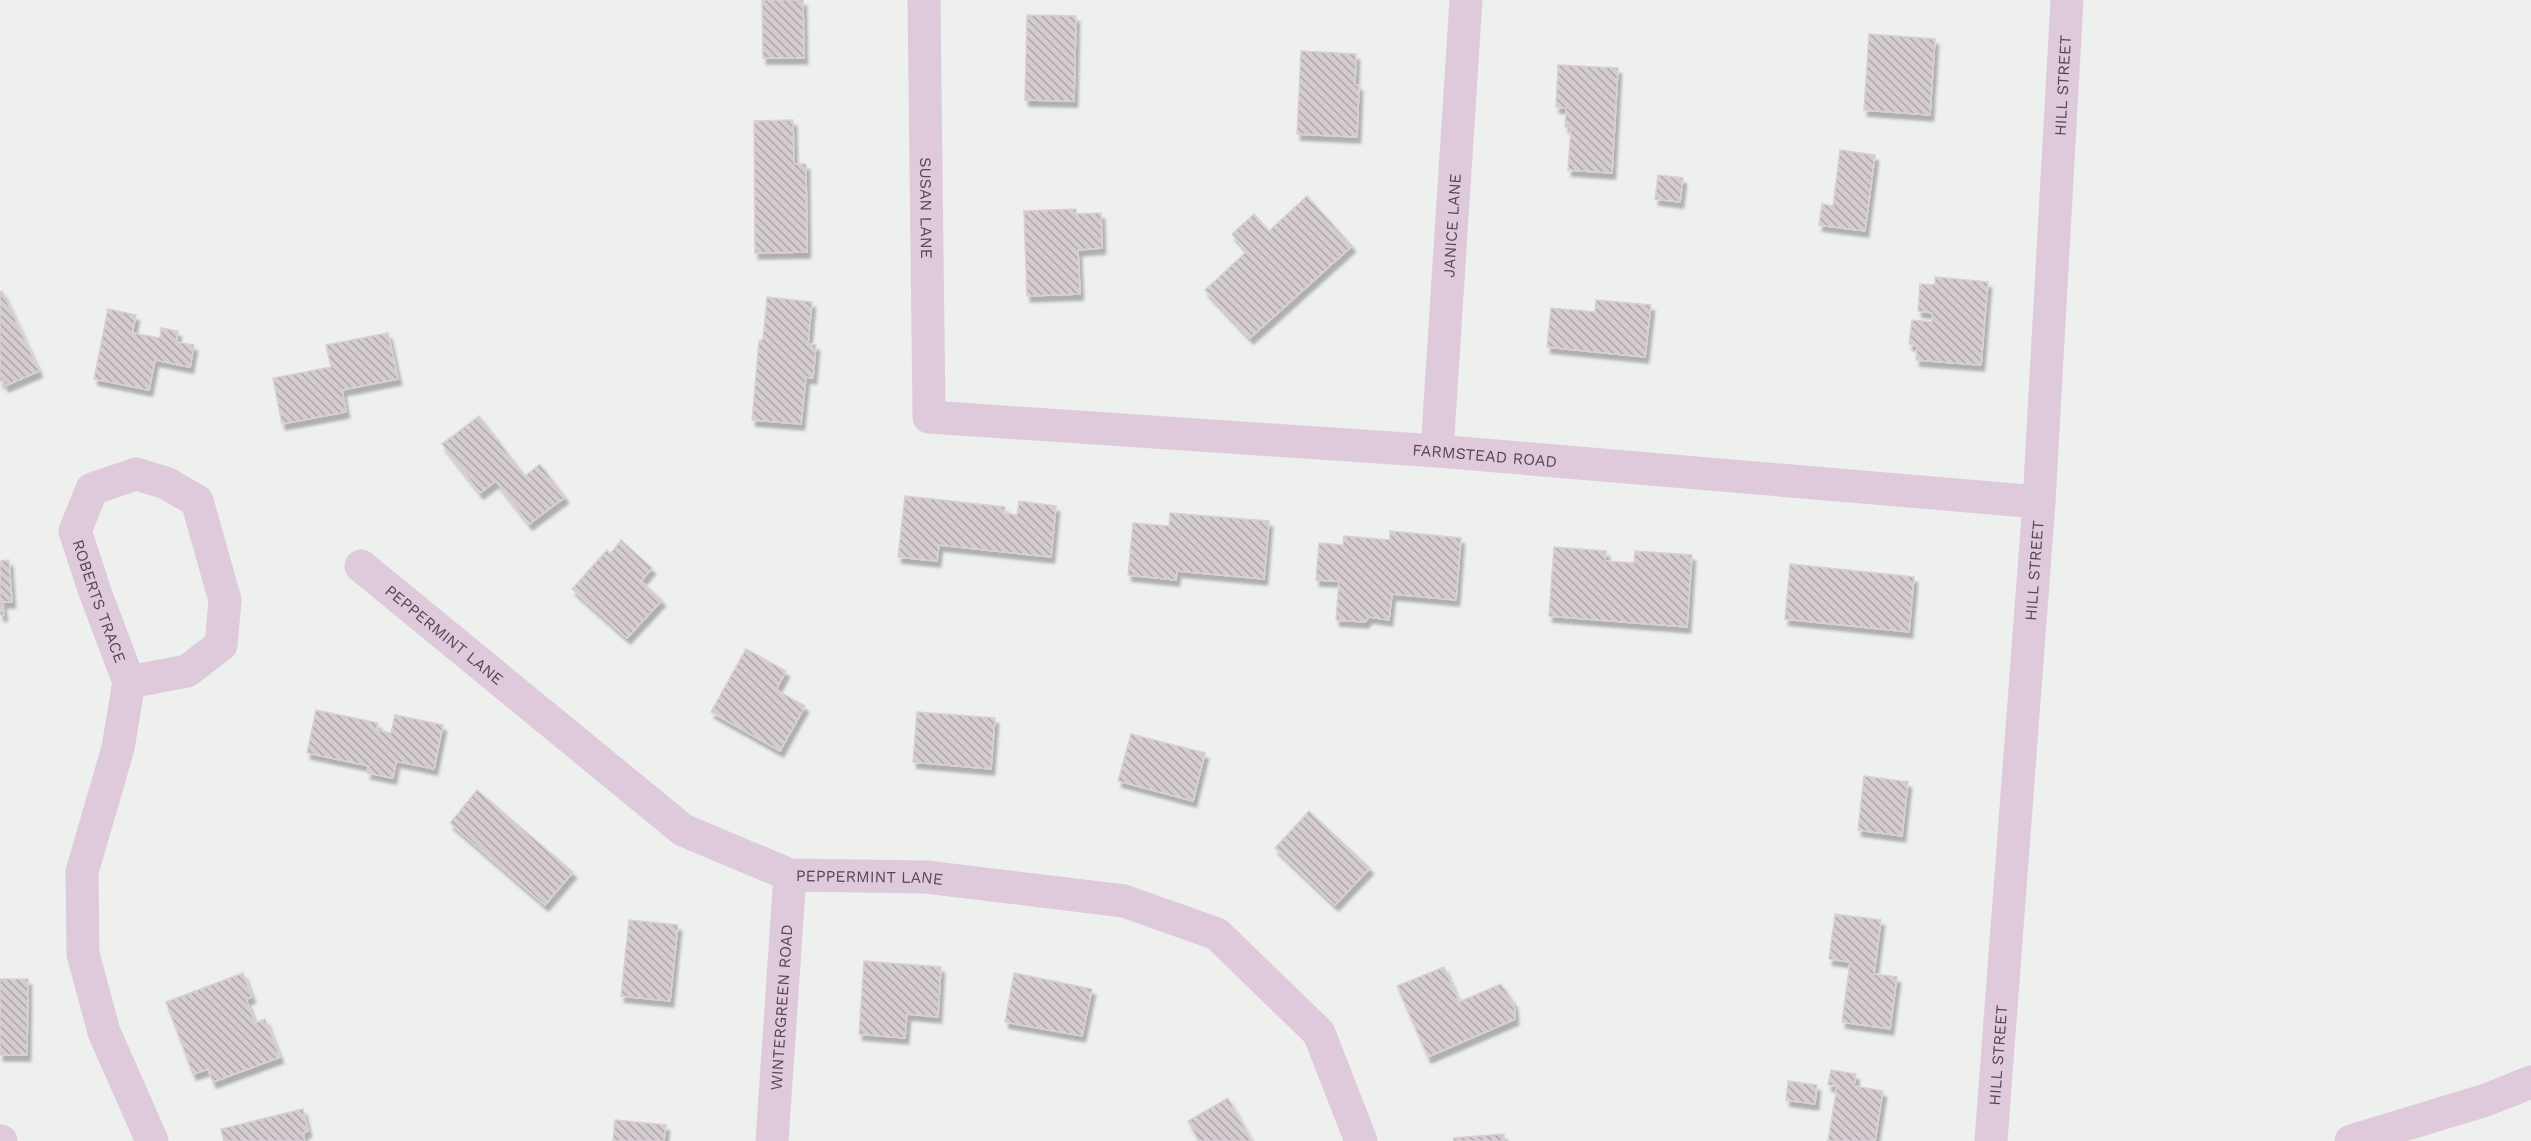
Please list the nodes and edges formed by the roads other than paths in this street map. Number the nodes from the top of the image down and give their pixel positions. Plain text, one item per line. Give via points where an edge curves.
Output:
1 (924, 0) edge
2 (1466, 0) edge
3 (2067, 0) edge
4 (929, 417) joint
5 (1437, 451) junction
6 (2039, 502) junction
7 (361, 566) dead end
8 (129, 682) junction
9 (790, 875) junction
10 (2531, 1082) edge
11 (152, 1141) edge
12 (772, 1141) edge
13 (1361, 1141) edge
14 (1991, 1141) edge
15 (2351, 1141) edge

1 - 4 street, SUSAN LANE
2 - 5 street, JANICE LANE
3 - 6 street, HILL STREET
4 - 5 street, FARMSTEAD ROAD
5 - 6 street, FARMSTEAD ROAD
6 - 14 street, HILL STREET
7 - 9 street, PEPPERMINT LANE via 683,830
8 - 8 street, ROBERTS TRACE via 75,531 92,489 136,474 166,483 197,501 225,600 221,645 187,671
8 - 11 street, ROBERTS TRACE via 118,748 82,872 83,954 104,1032
9 - 12 street, WINTERGREEN ROAD
9 - 13 street, PEPPERMINT LANE via 926,877 1124,901 1217,934 1319,1033
10 - 15 street via 2486,1100

